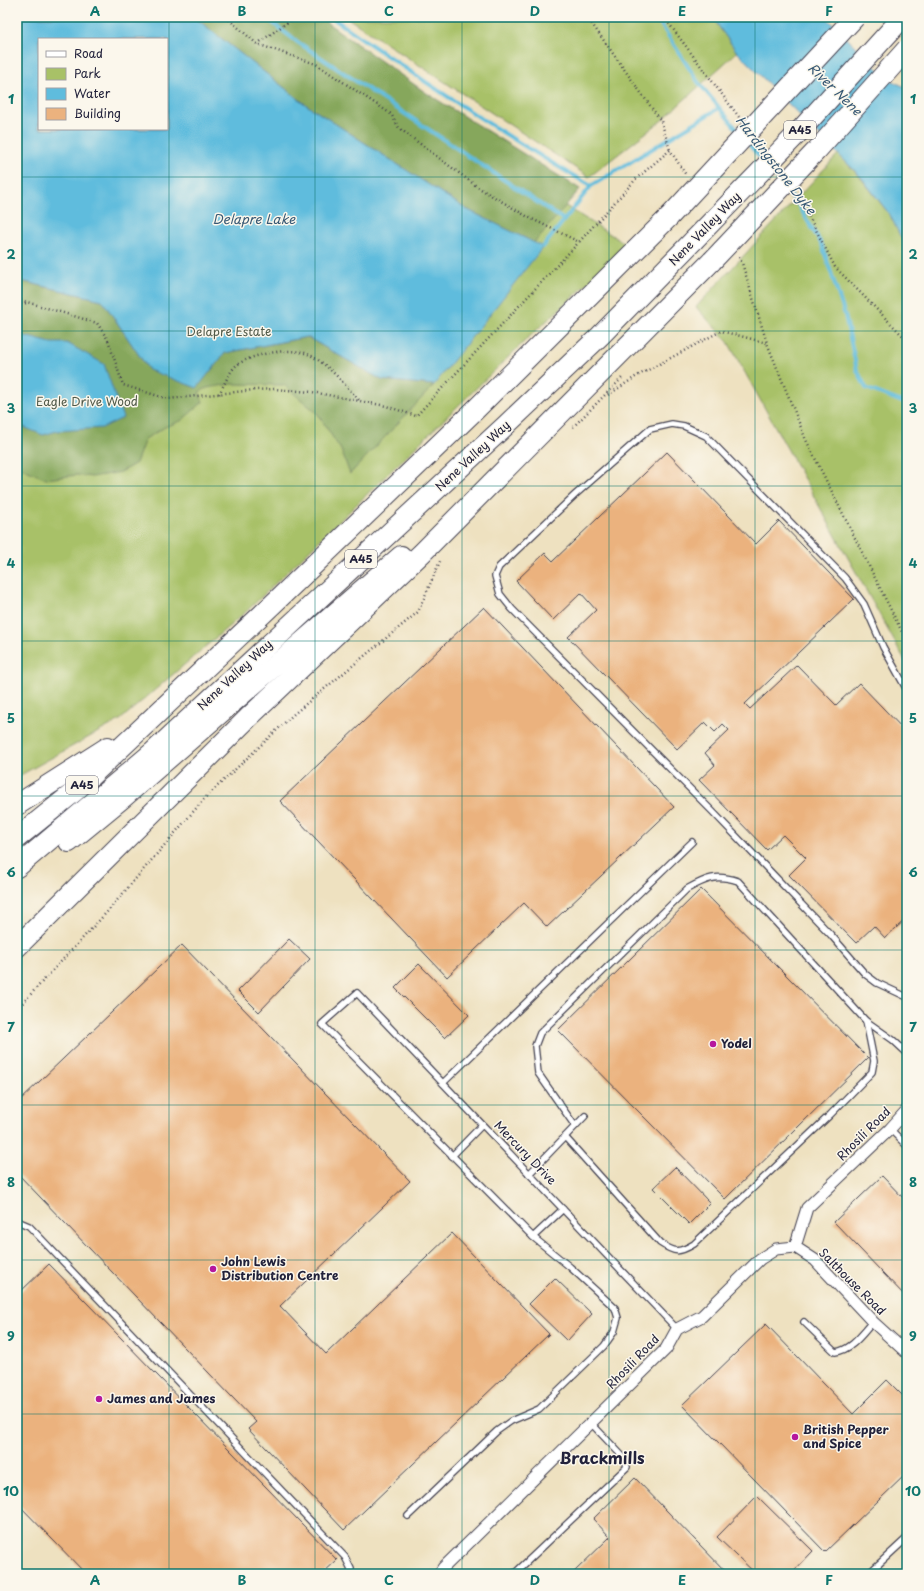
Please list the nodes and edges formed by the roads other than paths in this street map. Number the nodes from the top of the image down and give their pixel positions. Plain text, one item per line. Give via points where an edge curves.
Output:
1 (855, 17) edge
2 (903, 17) edge
3 (907, 49) edge
4 (524, 450) junction
5 (907, 690) edge
6 (142, 726) junction
7 (17, 805) edge
8 (17, 838) edge
9 (692, 842) dead end
10 (17, 867) edge
11 (17, 875) edge
12 (17, 947) edge
13 (907, 997) edge
14 (866, 1021) junction
15 (907, 1053) edge
16 (443, 1083) junction
17 (907, 1110) edge
18 (585, 1116) dead end
19 (482, 1125) junction
20 (575, 1126) junction
21 (890, 1129) junction
22 (565, 1137) junction
23 (907, 1146) edge
24 (452, 1156) junction
25 (529, 1174) junction
26 (562, 1209) junction
27 (17, 1221) edge
28 (533, 1237) junction
29 (795, 1247) junction
30 (804, 1322) dead end
31 (873, 1322) junction
32 (677, 1329) junction
33 (907, 1353) edge
34 (591, 1423) junction
35 (408, 1516) dead end
36 (907, 1538) edge
37 (350, 1574) edge
38 (439, 1574) edge
39 (514, 1574) edge
40 (868, 1574) edge

1 - 6 highway, A45, bridge via 670,216 468,417 272,606
2 - 10 highway, Nene Valley Way / A45, bridge via 797,134 600,336 152,752
3 - 4 highway, bridge via 817,150 712,261
4 - 11 highway via 125,796 60,849
4 - 12 highway via 422,553 248,718
5 - 13 lane via 883,647 864,604 845,578 706,436 684,426 672,424 650,429 499,567 495,576 500,594 512,609 712,811 865,974 877,983
6 - 7 highway
6 - 8 highway, A45 via 74,792
9 - 16 lane
14 - 15 lane
14 - 20 lane via 738,881 714,877 703,880 687,889 540,1033 535,1046 538,1073
14 - 22 lane via 874,1061 872,1072 694,1244 682,1251 671,1250 660,1243
16 - 19 lane, Mercury Drive
16 - 24 lane, Mercury Drive via 357,993 322,1024
17 - 21 street, Rhosili Road
18 - 20 lane
19 - 24 lane
19 - 25 lane, Mercury Drive
20 - 22 lane
21 - 23 lane
21 - 29 street, Rhosili Road via 807,1208
22 - 25 lane
24 - 28 lane
25 - 26 lane, Mercury Drive
26 - 28 lane
26 - 32 lane, Mercury Drive
27 - 37 lane via 29,1226 345,1557 349,1562
28 - 35 lane via 570,1266 615,1308 618,1318 614,1332 604,1346 539,1409 511,1421 497,1431
29 - 31 street, Salthouse Road via 815,1260
29 - 32 street via 776,1249 760,1259 702,1316
30 - 31 lane via 835,1352 843,1351 853,1344
31 - 33 street, Salthouse Road
32 - 34 street, Rhosili Road via 666,1349
34 - 38 street, Rhosili Road
34 - 39 lane via 625,1459 628,1467
36 - 40 lane

